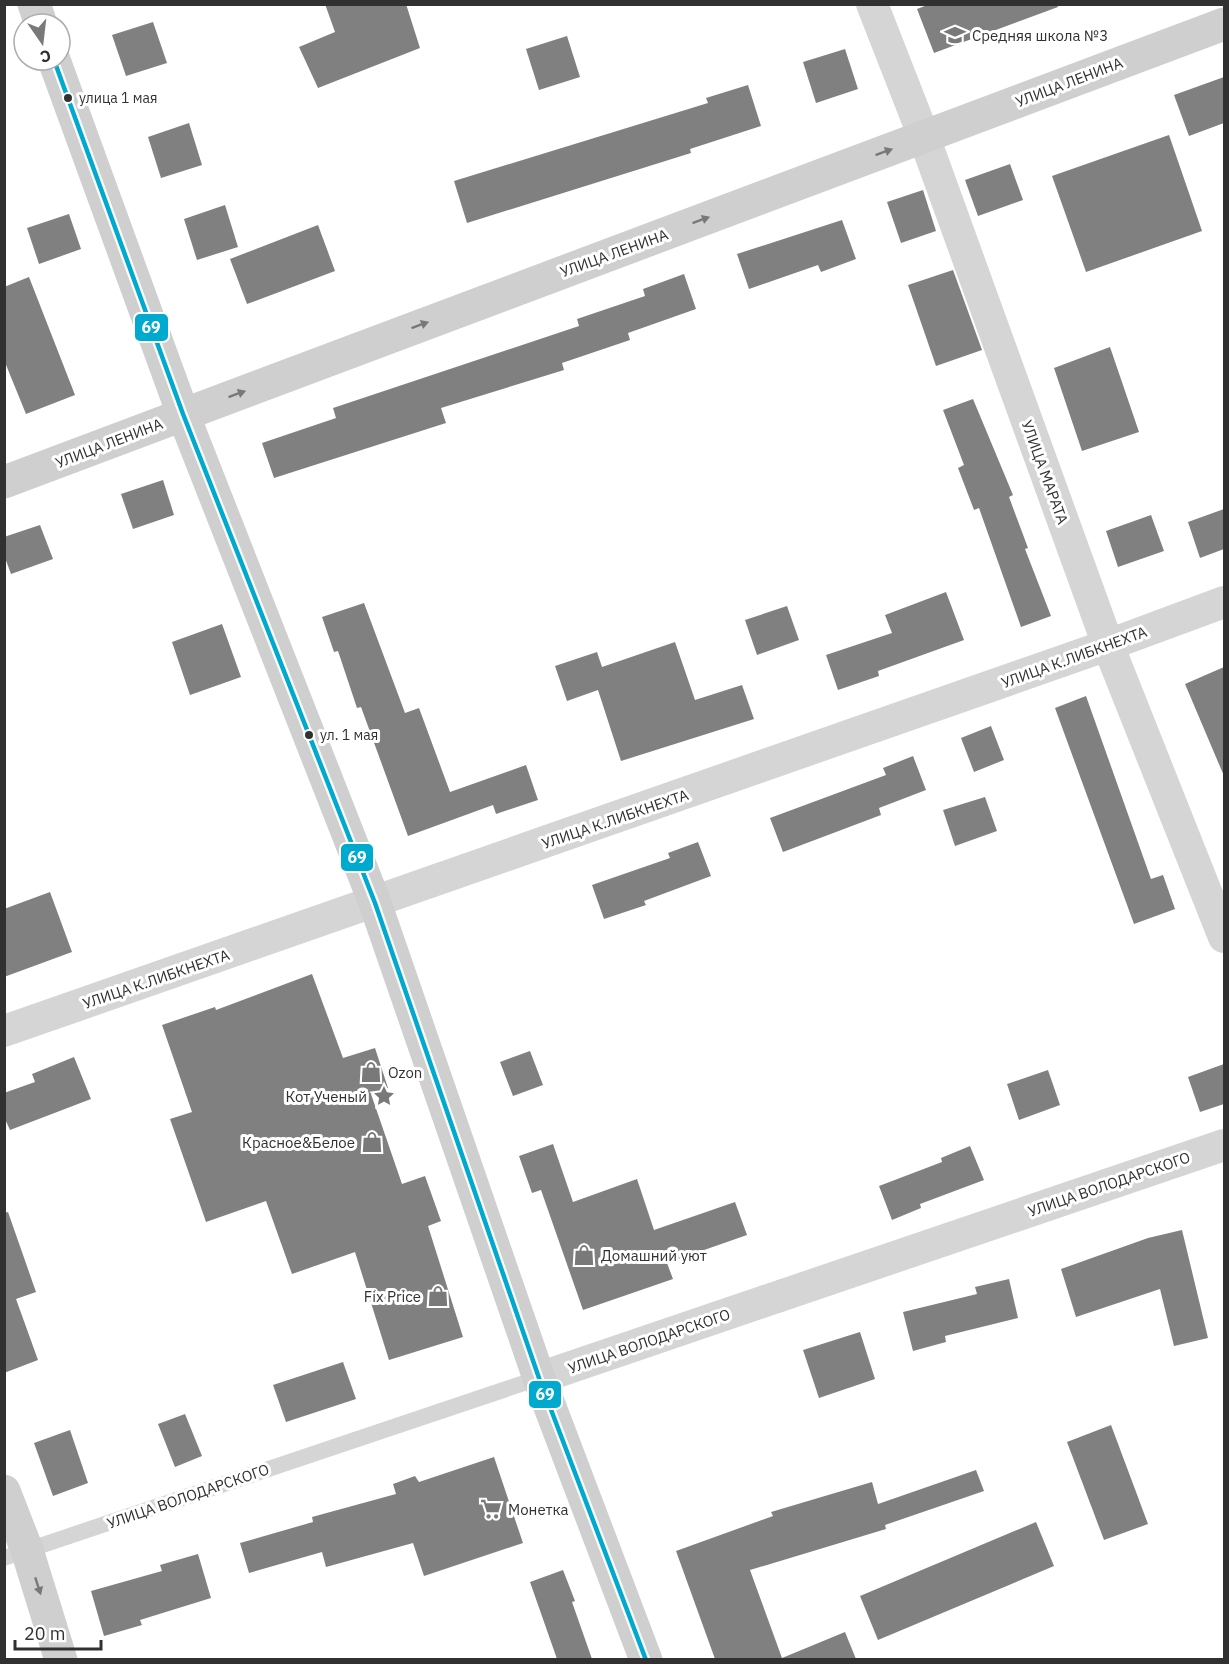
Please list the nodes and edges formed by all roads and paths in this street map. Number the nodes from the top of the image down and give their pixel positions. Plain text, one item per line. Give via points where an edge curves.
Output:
1 (872, 4) edge
2 (1224, 24) edge
3 (58, 72) edge
4 (924, 137) junction
5 (183, 414) junction
6 (4, 482) edge
7 (1224, 602) edge
8 (1108, 645) junction
9 (375, 903) junction
10 (1224, 937) edge
11 (4, 1031) edge
12 (1224, 1145) edge
13 (539, 1378) junction
14 (4, 1491) edge
15 (16, 1554) edge
16 (61, 1659) edge
17 (646, 1659) edge

1 - 4 street, УЛИЦА МАРАТА
2 - 4 main road, УЛИЦА ЛЕНИНА
3 - 5 main road
5 -> 4 main road, УЛИЦА ЛЕНИНА
4 - 8 street, УЛИЦА МАРАТА
5 - 6 main road, УЛИЦА ЛЕНИНА
5 - 9 main road
7 - 8 street, УЛИЦА К.ЛИБКНЕХТА
8 - 9 street, УЛИЦА К.ЛИБКНЕХТА
8 - 10 street, УЛИЦА МАРАТА
9 - 11 street, УЛИЦА К.ЛИБКНЕХТА
9 - 13 main road
12 - 13 street, УЛИЦА ВОЛОДАРСКОГО
13 - 15 lane, УЛИЦА ВОЛОДАРСКОГО
13 - 17 main road
14 - 15 main road
15 -> 16 main road

